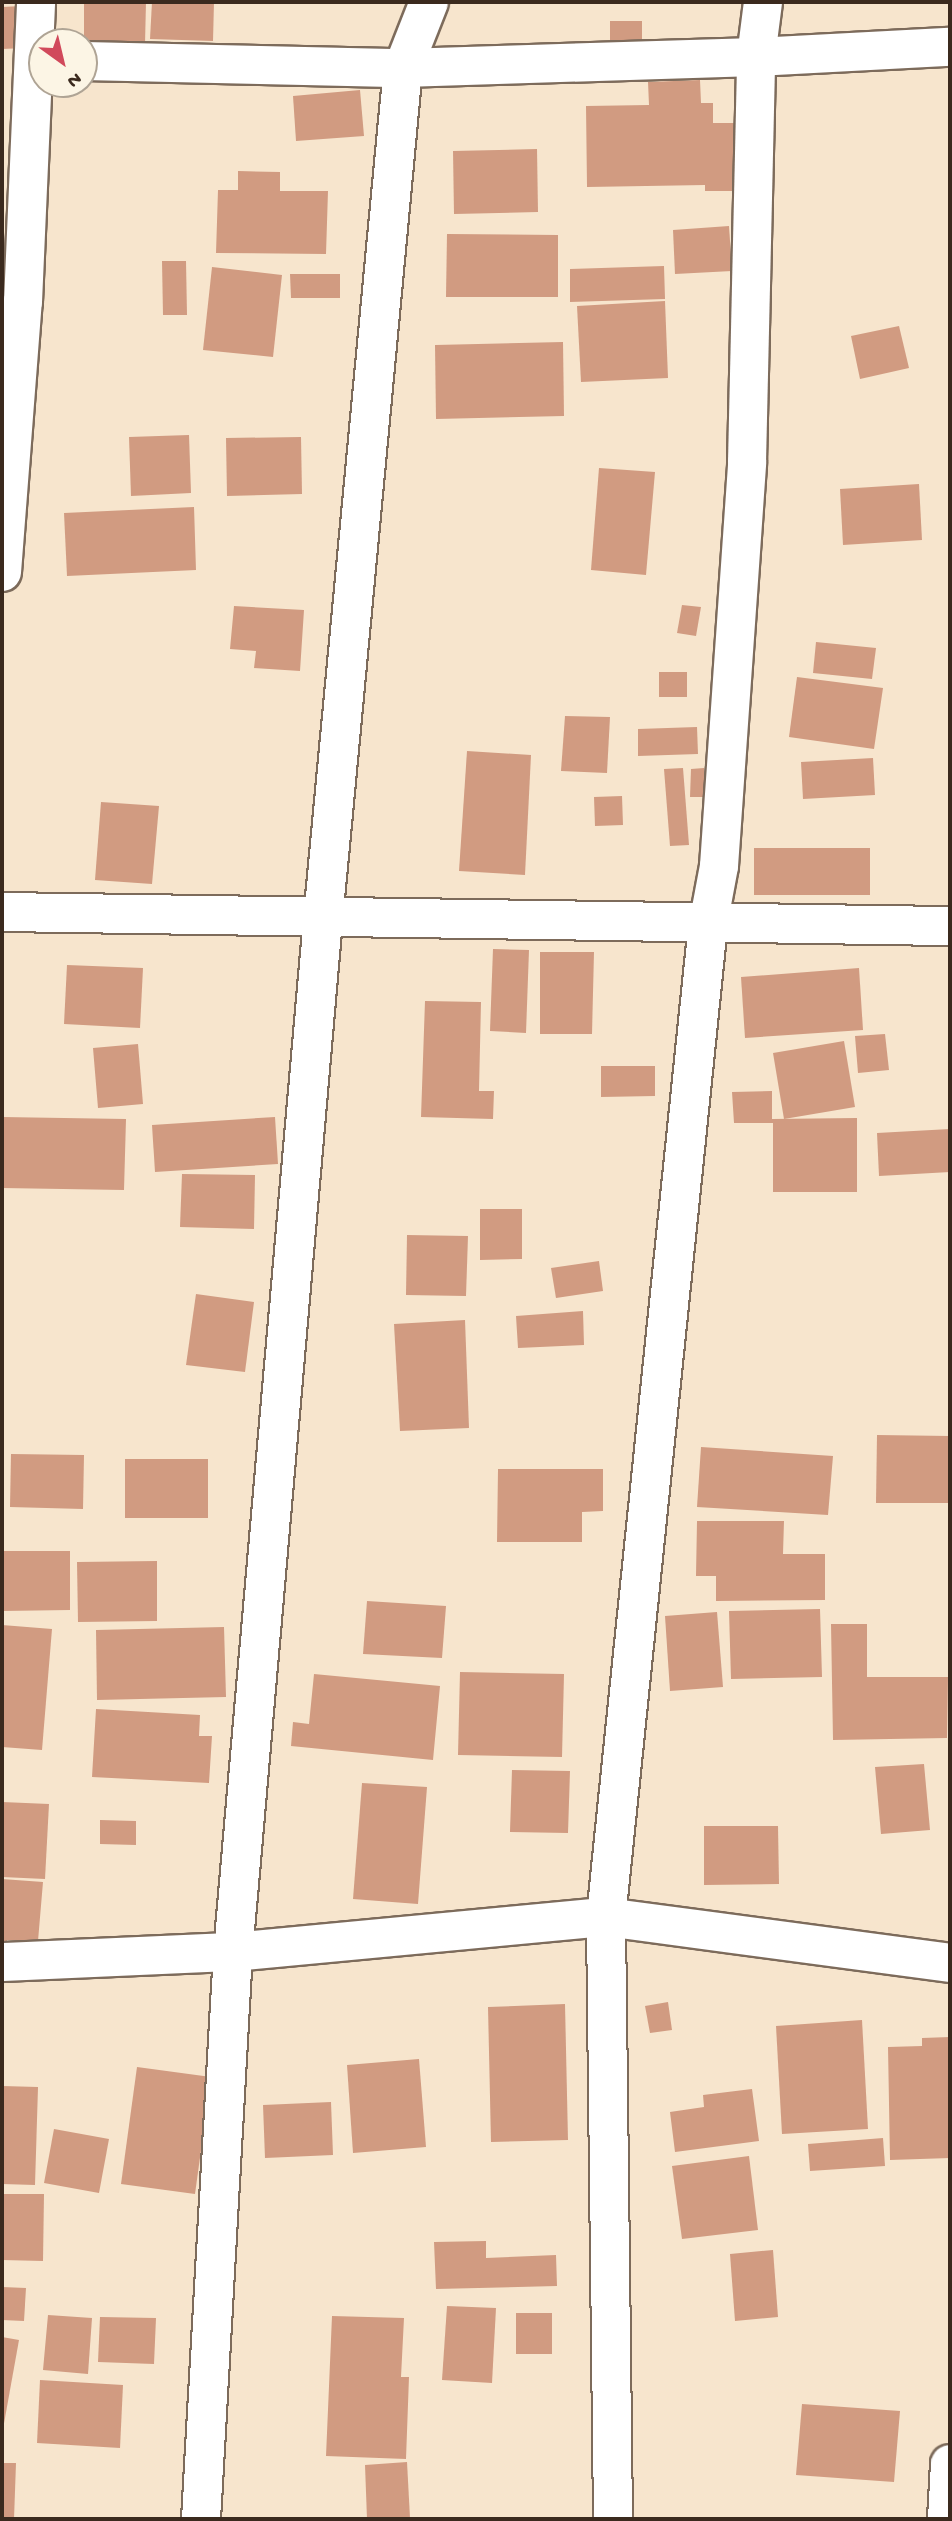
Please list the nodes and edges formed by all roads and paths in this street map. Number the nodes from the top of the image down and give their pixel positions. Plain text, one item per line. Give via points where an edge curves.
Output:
1 (36, 2) edge
2 (429, 2) edge
3 (763, 2) edge
4 (950, 47) edge
5 (756, 57) junction
6 (26, 60) edge
7 (98, 61) edge
8 (403, 68) junction
9 (2, 572) edge
10 (2, 912) edge
11 (323, 919) junction
12 (708, 925) junction
13 (950, 926) edge
14 (606, 1917) junction
15 (233, 1952) junction
16 (2, 1962) edge
17 (950, 1963) edge
18 (950, 2464) edge
19 (201, 2519) edge
20 (612, 2519) edge
21 (947, 2519) edge

1 - 6 street
2 - 8 street
3 - 5 street
4 - 5 street
5 - 8 street
5 - 12 street via 747,462 719,866
6 - 9 street via 23,302
7 - 8 street
8 - 11 street
10 - 11 street
11 - 12 street
11 - 15 street
12 - 13 street
12 - 14 street
14 - 15 street
14 - 17 street
14 - 20 street
15 - 16 street
15 - 19 street
18 - 21 street

